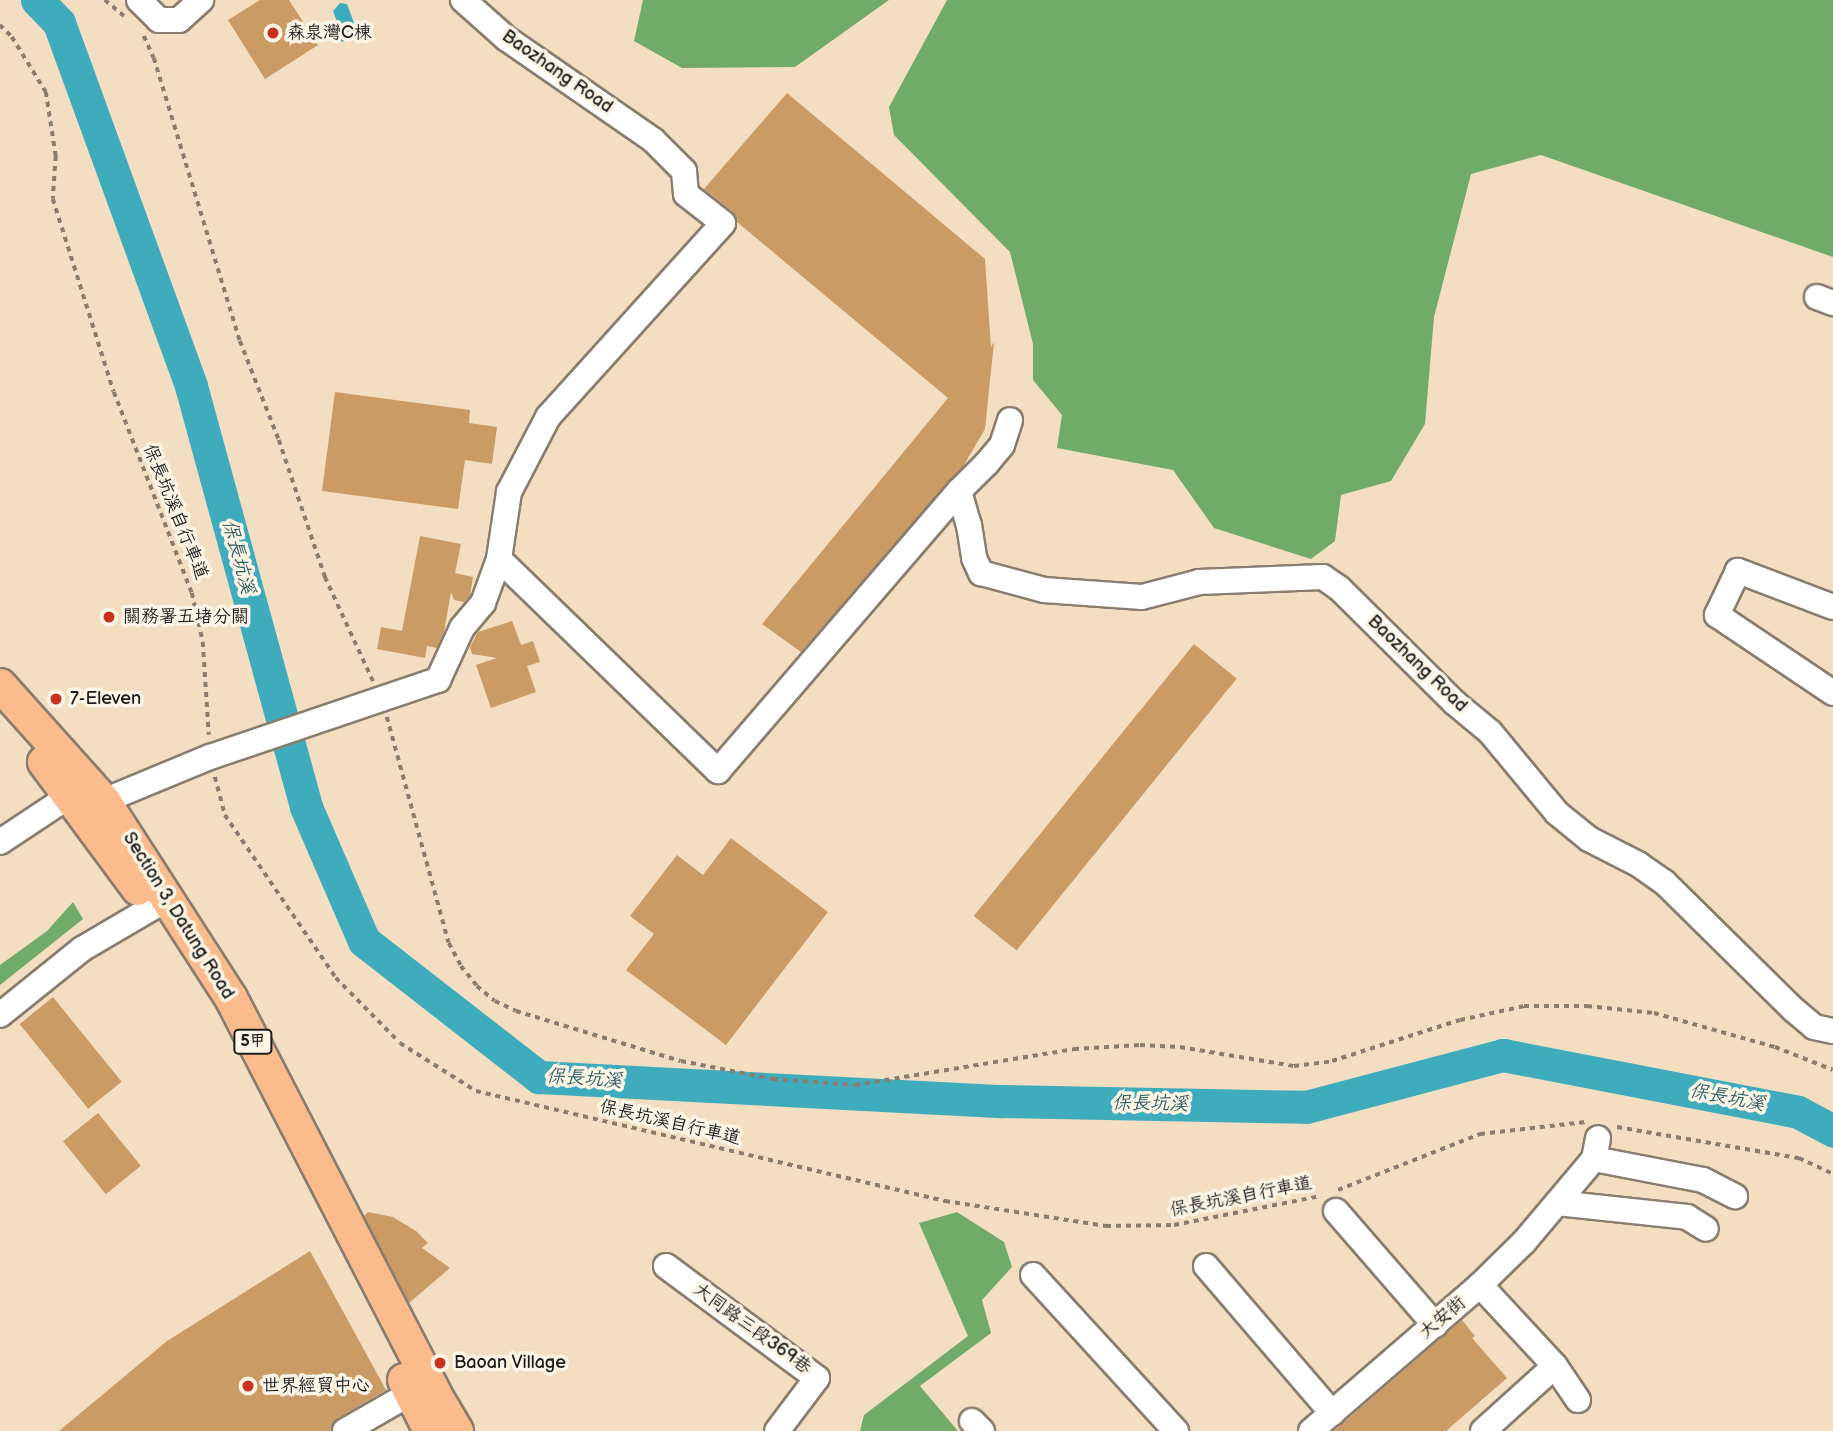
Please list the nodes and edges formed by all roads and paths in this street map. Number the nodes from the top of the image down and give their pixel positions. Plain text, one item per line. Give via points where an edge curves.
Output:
1 (105, 0) edge
2 (201, 0) edge
3 (463, 0) edge
4 (132, 9) edge
5 (0, 25) edge
6 (151, 27) junction
7 (1010, 420) dead end
8 (958, 491) junction
9 (499, 559) junction
10 (1833, 607) edge
11 (0, 685) edge
12 (1833, 693) edge
13 (383, 701) junction
14 (0, 715) edge
15 (210, 757) junction
16 (86, 802) junction
17 (0, 842) edge
18 (160, 903) junction
19 (0, 1015) edge
20 (1833, 1031) edge
21 (1833, 1070) edge
22 (1600, 1137) junction
23 (1833, 1174) edge
24 (1735, 1196) dead end
25 (1557, 1203) junction
26 (1336, 1212) dead end
27 (1706, 1229) dead end
28 (666, 1266) dead end
29 (1206, 1266) dead end
30 (1033, 1275) dead end
31 (1480, 1285) junction
32 (1435, 1325) junction
33 (1555, 1366) junction
34 (411, 1393) junction
35 (1578, 1400) dead end
36 (1332, 1413) junction
37 (433, 1430) edge
38 (345, 1431) edge
39 (777, 1431) edge
40 (1176, 1431) edge
41 (1311, 1431) edge
42 (1483, 1431) edge

1 - 4 path
2 - 6 street via 179,20
3 - 9 street, Baozhang Road via 507,39 653,140 684,171 686,194 723,223 548,417 509,492
4 - 6 street
5 - 15 path, 保長坑溪自行車道 via 46,92 56,156 53,198 66,244 122,414 192,593 203,642
6 - 13 path via 154,58 240,341 325,577
7 - 8 street via 1002,445
8 - 9 street via 718,771
8 - 20 street, Baozhang Road via 981,573 1032,587 1142,597 1199,582 1322,577 1490,732 1558,813 1589,839 1664,882 1794,1010 1814,1027
9 - 13 street via 483,603 462,628 438,680
10 - 12 street via 1738,571 1717,615
11 - 16 main road, Section 3, Datung Road / 5甲
13 - 15 street
13 - 21 path via 449,943 469,976 495,1001 516,1011 681,1061 773,1079 855,1085 1074,1049 1140,1045 1294,1066 1332,1061 1460,1020 1536,1006 1587,1006 1654,1013 1775,1047
14 - 16 main road, Section 3, Datung Road / 5甲
15 - 16 street
15 - 22 path, 保長坑溪自行車道 via 225,815 336,978 400,1043 476,1091 945,1201 1106,1226 1174,1225 1325,1195 1480,1134 1582,1122
16 - 17 street
16 - 18 main road, Section 3, Datung Road / 5甲
18 - 19 street via 82,949
18 - 34 main road, Section 3, Datung Road / 5甲
18 - 37 main road, Section 3, Datung Road / 5甲 via 231,998 435,1394
22 - 23 path, 保長坑溪自行車道 via 1799,1158
22 - 24 street
22 - 25 street
25 - 27 street via 1687,1217
25 - 31 street
26 - 32 street
28 - 39 street, 大同路三段369巷 via 817,1378
29 - 36 street
30 - 40 street
31 - 32 street, 大安街
31 - 33 street, 大安街
32 - 36 street, 大安街
33 - 35 street, 大安街
33 - 42 street
34 - 37 main road, Section 3, Datung Road / 5甲
34 - 38 street
36 - 41 street, 大安街

